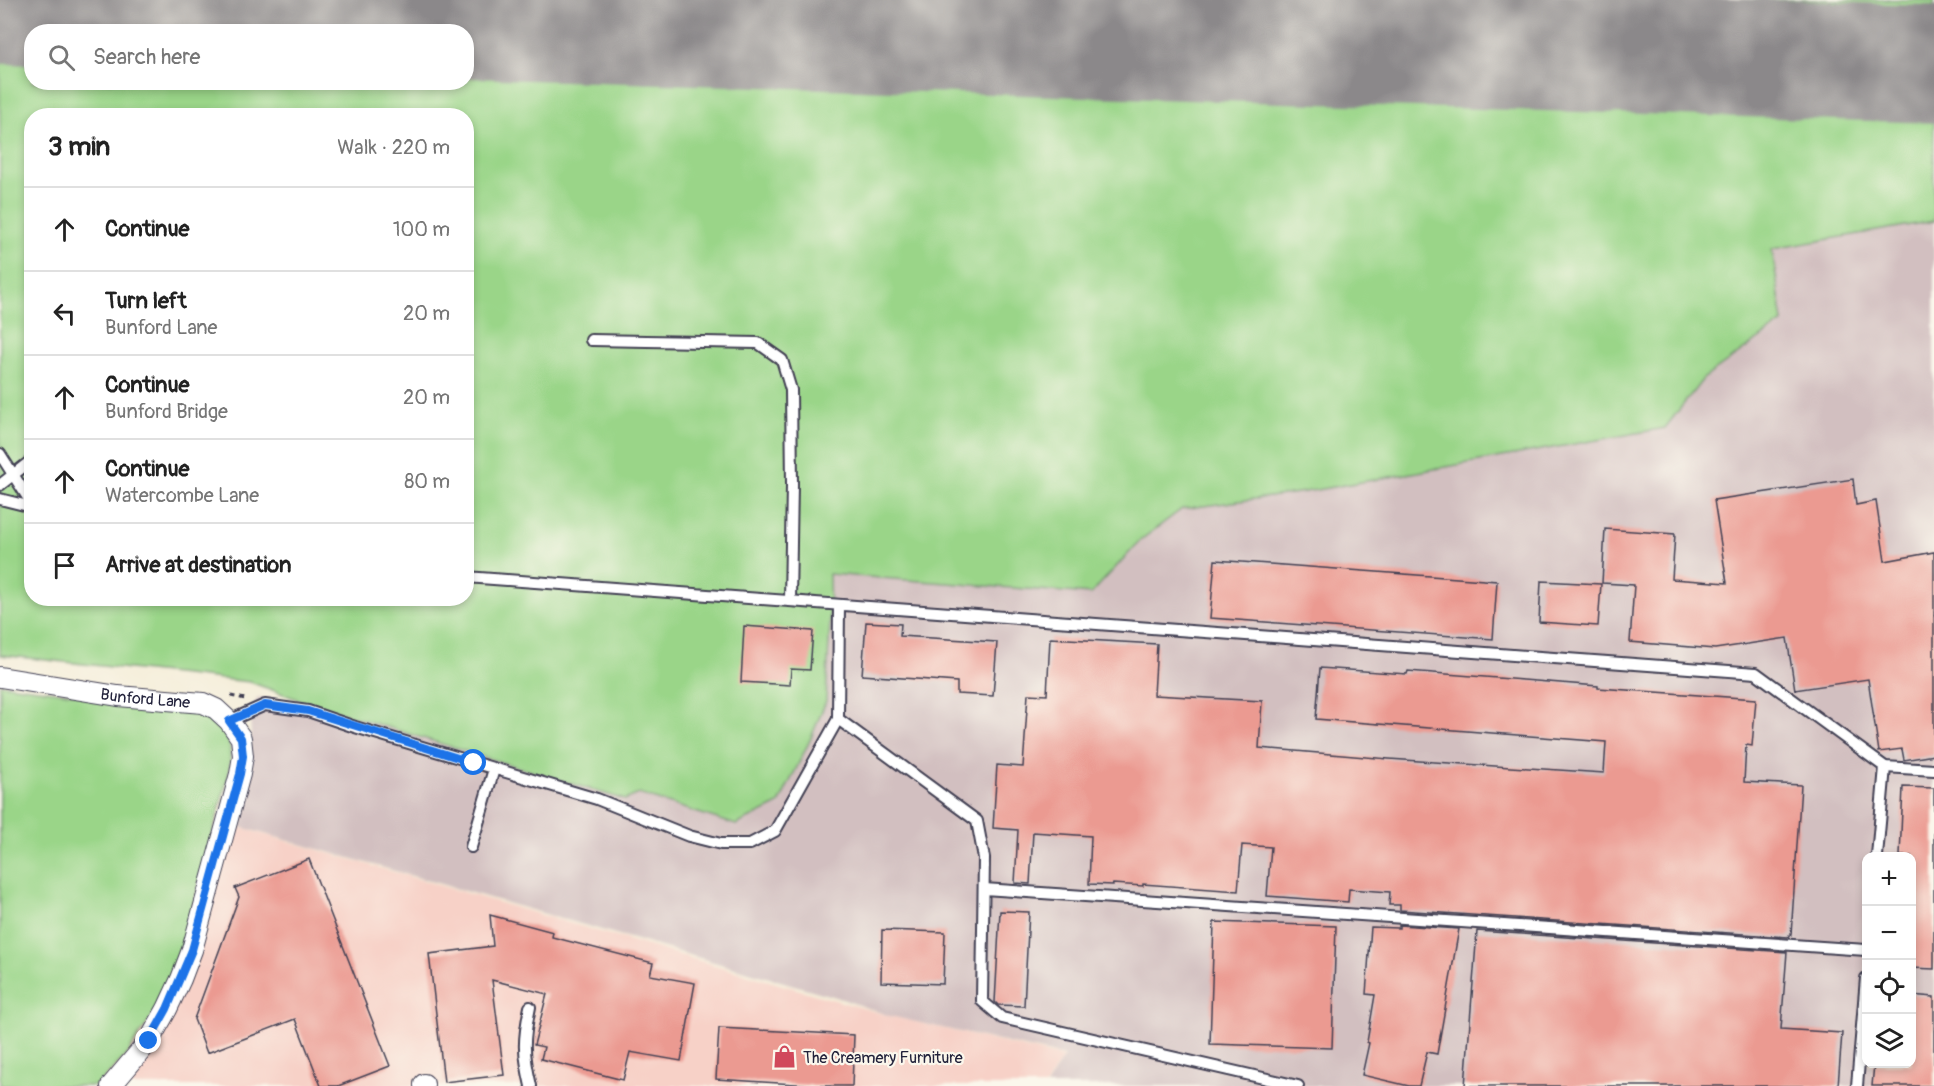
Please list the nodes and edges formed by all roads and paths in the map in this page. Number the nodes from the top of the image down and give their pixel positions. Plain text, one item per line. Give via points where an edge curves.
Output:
1 (591, 340) dead end
2 (0, 454) edge
3 (24, 466) edge
4 (13, 475) junction
5 (0, 485) edge
6 (24, 492) edge
7 (0, 499) edge
8 (24, 504) edge
9 (474, 578) edge
10 (789, 601) junction
11 (839, 605) junction
12 (0, 677) edge
13 (838, 719) junction
14 (229, 721) junction
15 (1885, 767) junction
16 (494, 769) junction
17 (1934, 770) edge
18 (471, 847) dead end
19 (1877, 852) edge
20 (984, 889) junction
21 (1862, 950) edge
22 (530, 1007) dead end
23 (1863, 1014) edge
24 (111, 1086) edge
25 (531, 1086) edge
26 (1298, 1086) edge
27 (1857, 1086) edge

1 - 10 lane via 758,343 782,360 791,390
2 - 4 lane
3 - 4 lane
4 - 5 lane
4 - 6 lane
7 - 8 lane
9 - 10 lane
10 - 11 lane
11 - 13 lane
11 - 15 lane via 1756,673
12 - 14 street, Bunford Lane via 118,696 203,703
13 - 16 lane via 775,831 750,844 721,844 689,836 597,799
13 - 20 lane via 977,821 984,858
14 - 16 lane via 265,705 308,711
14 - 24 street, Bunford Lane via 241,738 243,756 192,950 149,1041
15 - 17 lane
15 - 19 lane
16 - 18 lane
20 - 21 lane
20 - 26 lane via 982,1001 1002,1018
22 - 25 lane via 524,1052
23 - 27 lane

